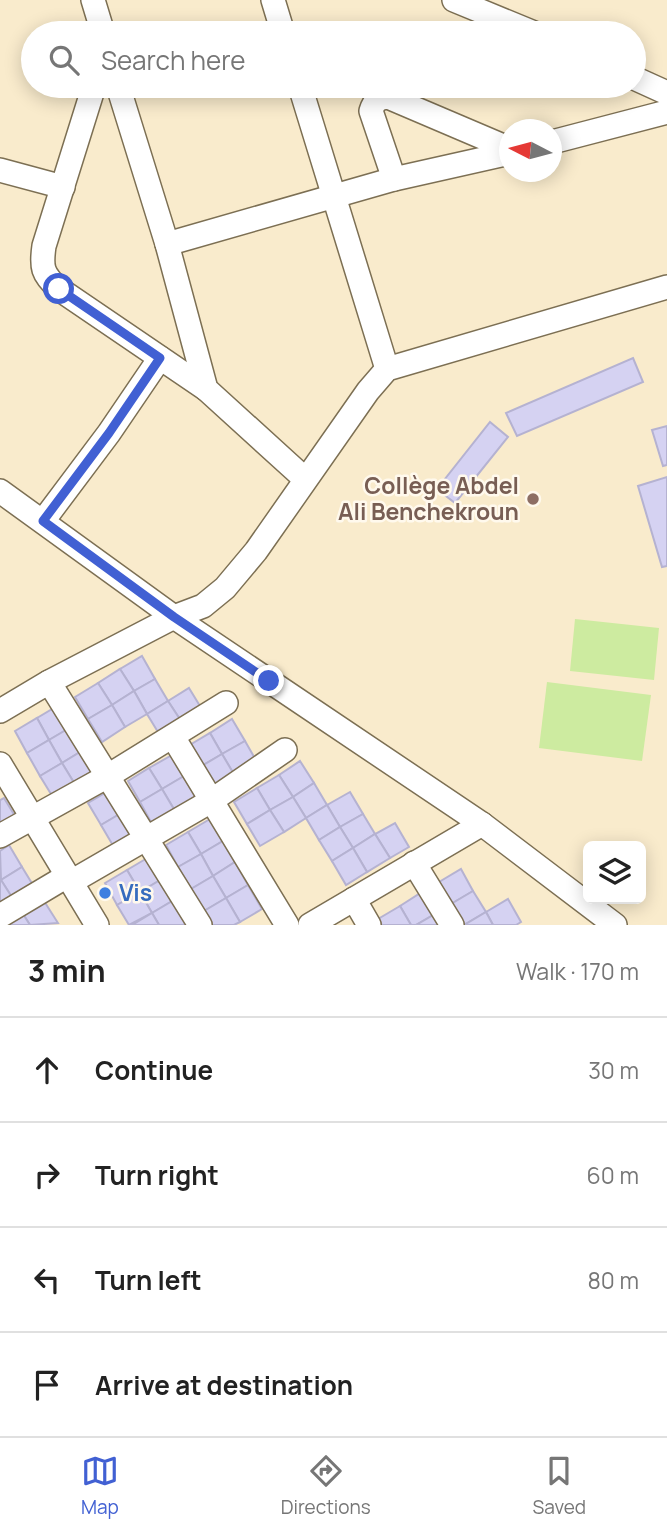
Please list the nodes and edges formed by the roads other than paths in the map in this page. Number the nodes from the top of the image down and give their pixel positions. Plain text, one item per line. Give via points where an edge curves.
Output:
1 (93, 0) edge
2 (273, 0) edge
3 (454, 0) edge
4 (99, 21) edge
5 (280, 21) edge
6 (505, 21) edge
7 (646, 83) edge
8 (667, 93) edge
9 (90, 98) edge
10 (122, 98) edge
11 (304, 98) edge
12 (380, 98) edge
13 (390, 98) edge
14 (667, 112) edge
15 (562, 139) edge
16 (499, 147) edge
17 (499, 153) edge
18 (0, 170) edge
19 (394, 178) junction
20 (63, 187) junction
21 (335, 196) junction
22 (167, 244) junction
23 (667, 287) edge
24 (160, 358) junction
25 (387, 369) junction
26 (206, 389) junction
27 (305, 479) junction
28 (0, 491) edge
29 (43, 521) junction
30 (174, 617) junction
31 (49, 682) junction
32 (226, 702) dead end
33 (0, 711) edge
34 (173, 737) junction
35 (285, 750) dead end
36 (0, 764) edge
37 (108, 776) junction
38 (211, 801) junction
39 (32, 819) junction
40 (482, 824) junction
41 (0, 836) edge
42 (145, 838) junction
43 (414, 863) junction
44 (69, 879) junction
45 (354, 899) junction
46 (0, 916) edge
47 (97, 925) edge
48 (200, 925) edge
49 (287, 925) edge
50 (310, 925) edge
51 (369, 925) edge
52 (452, 925) edge
53 (615, 925) edge

1 - 4 street
2 - 5 street
3 - 6 street
7 - 8 street
9 - 20 street
10 - 22 street
11 - 21 street
12 - 19 street via 371,111
13 - 16 street
14 - 15 street
17 - 19 street
18 - 20 street
19 - 21 street
20 - 24 street via 44,246 42,264 48,279
21 - 22 street
21 - 25 street
22 - 26 street
23 - 25 street
24 - 26 street
24 - 29 street
25 - 27 street
26 - 27 street
27 - 30 street via 225,588 203,607
28 - 29 street
29 - 30 street
30 - 31 street
30 - 40 street
31 - 33 street
31 - 37 street
32 - 34 street
34 - 37 street
34 - 38 street
35 - 38 street
36 - 39 street
37 - 39 street
37 - 42 street
38 - 42 street
38 - 49 street
39 - 41 street
39 - 44 street
40 - 43 street
40 - 53 street
42 - 44 street
42 - 48 street
43 - 45 street
43 - 52 street
44 - 46 street
44 - 47 street
45 - 50 street
45 - 51 street

